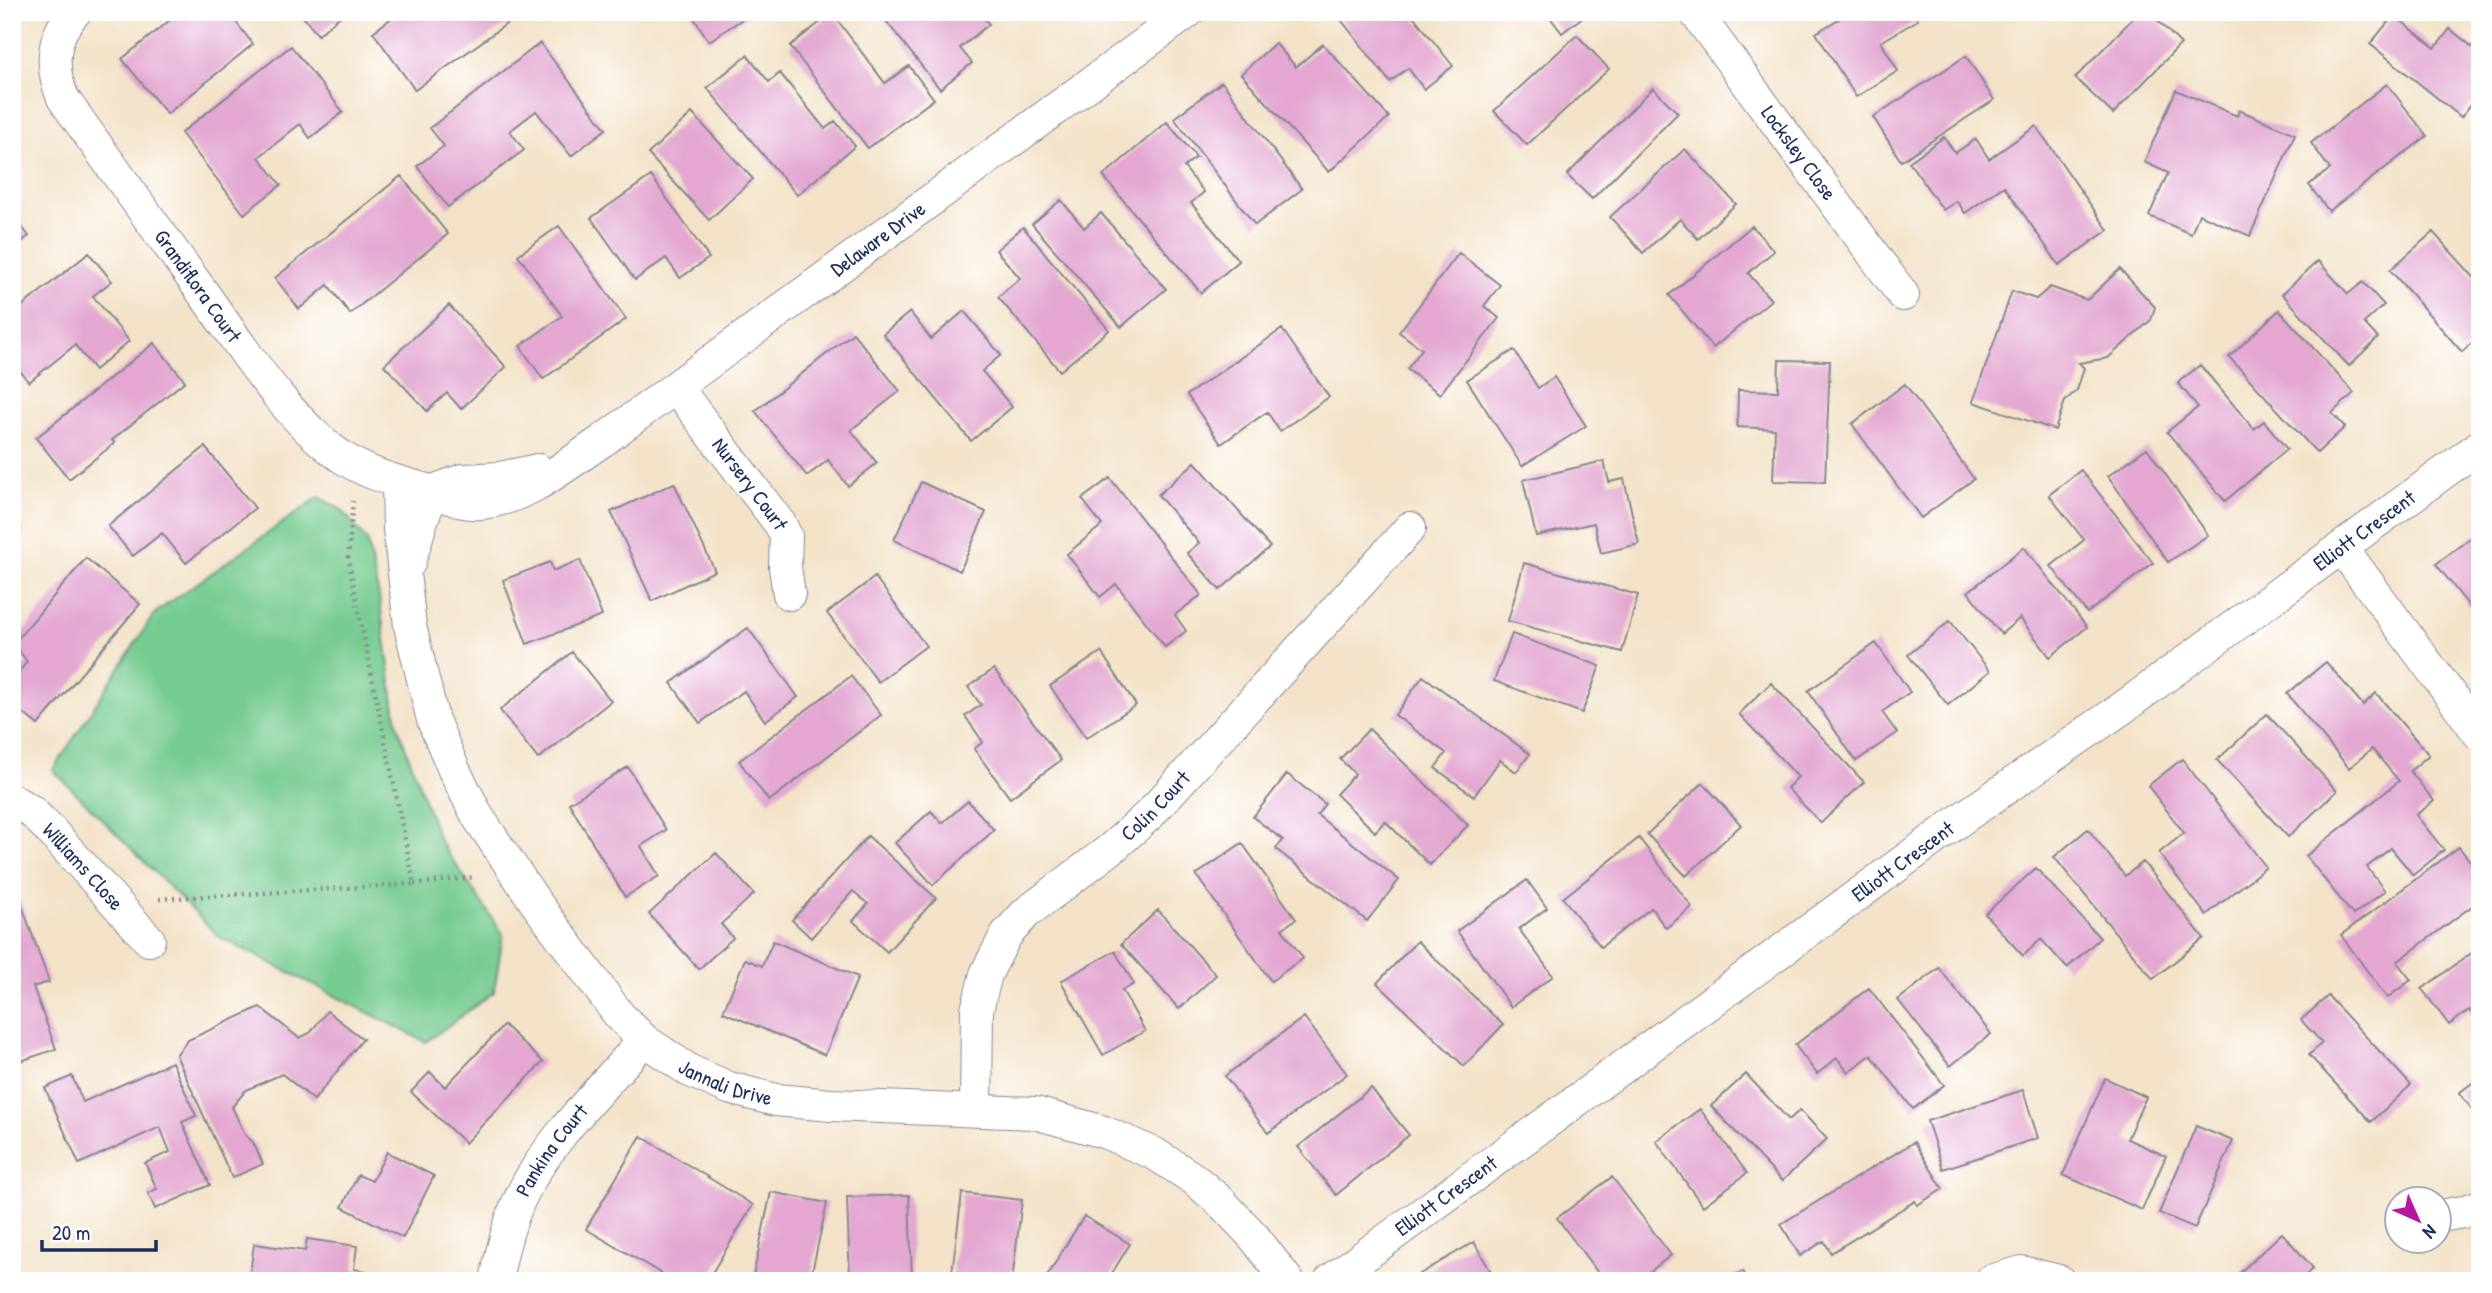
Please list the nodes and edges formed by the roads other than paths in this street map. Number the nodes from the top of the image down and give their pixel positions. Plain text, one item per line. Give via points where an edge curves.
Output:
1 (75, 12) edge
2 (1188, 12) edge
3 (1695, 12) edge
4 (1903, 295) dead end
5 (676, 387) junction
6 (2480, 446) edge
7 (398, 483) junction
8 (433, 491) junction
9 (1410, 528) dead end
10 (2342, 548) junction
11 (405, 577) junction
12 (789, 594) dead end
13 (2480, 735) edge
14 (12, 800) edge
15 (149, 940) dead end
16 (644, 1040) junction
17 (976, 1109) junction
18 (2480, 1206) edge
19 (2454, 1214) edge
20 (496, 1281) edge
21 (1288, 1281) edge
22 (1330, 1281) edge
23 (1990, 1281) edge
24 (2059, 1281) edge

1 - 7 street, Grandiflora Court via 60,33 53,64 63,98 283,400 319,440 356,466
2 - 5 street, Delaware Drive
3 - 4 street, Locksley Close
5 - 8 street, Delaware Drive via 566,464 500,478 463,480
5 - 12 street, Nursery Court via 780,524 786,536
6 - 10 street, Elliott Crescent
7 - 8 street, Grandiflora Court
7 - 11 street, Jannali Drive
8 - 11 street, Jannali Drive
9 - 17 street, Colin Court via 1150,814 1026,913 1006,935 986,974 976,1010
10 - 13 street
10 - 22 street, Elliott Crescent via 1964,817
11 - 16 street, Jannali Drive via 410,626 433,720 478,817 586,972
14 - 15 street, Williams Close via 51,831
16 - 17 street, Jannali Drive via 690,1071 729,1088 776,1100
16 - 20 street, Pankina Court via 539,1165 518,1202 502,1246
17 - 21 street, Jannali Drive via 1035,1113 1104,1132 1155,1154 1221,1202
18 - 19 street
23 - 24 street via 2022,1272

